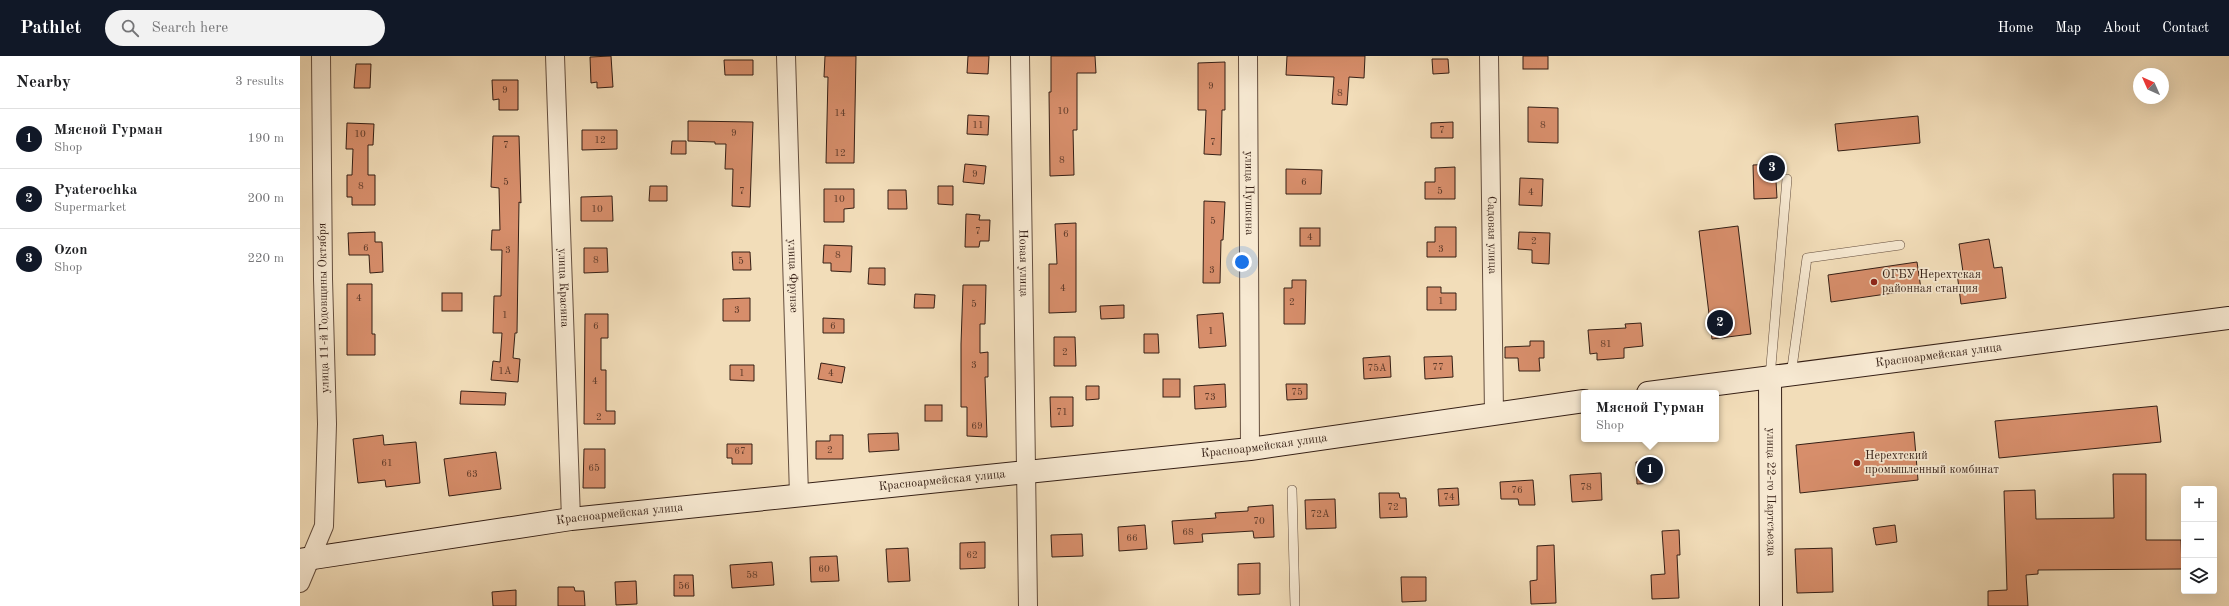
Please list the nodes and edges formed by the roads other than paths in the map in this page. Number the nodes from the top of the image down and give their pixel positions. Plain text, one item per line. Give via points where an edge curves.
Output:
1 (322, 56) edge
2 (555, 56) edge
3 (786, 56) edge
4 (1020, 56) edge
5 (1248, 56) edge
6 (1489, 56) edge
7 (1787, 179) dead end
8 (1900, 244) dead end
9 (2229, 318) edge
10 (1781, 376) junction
11 (1671, 390) edge
12 (1581, 401) edge
13 (1494, 413) junction
14 (1250, 449) junction
15 (1027, 471) junction
16 (1292, 490) dead end
17 (799, 495) junction
18 (571, 519) junction
19 (306, 559) edge
20 (300, 583) edge
21 (1028, 606) edge
22 (1295, 606) edge
23 (1771, 606) edge

1 - 19 street, улица 11-й Годовщины Октября via 323,279 327,424 324,526
2 - 18 street, улица Красина
3 - 17 street, улица Фрунзе
4 - 15 street, Новая улица
5 - 14 street, улица Пушкина
6 - 13 street, Садовая улица
7 - 10 lane
8 - 10 lane via 1807,258
9 - 10 street, Красноармейская улица
10 - 11 street, Красноармейская улица
10 - 23 street, улица 22-го Партсъезда
12 - 13 street, Красноармейская улица
13 - 14 street, Красноармейская улица
14 - 15 street, Красноармейская улица
15 - 17 street, Красноармейская улица
15 - 21 street, Новая улица
16 - 22 lane
17 - 18 street, Красноармейская улица
18 - 19 street, Красноармейская улица
19 - 20 street, улица 11-й Годовщины Октября

